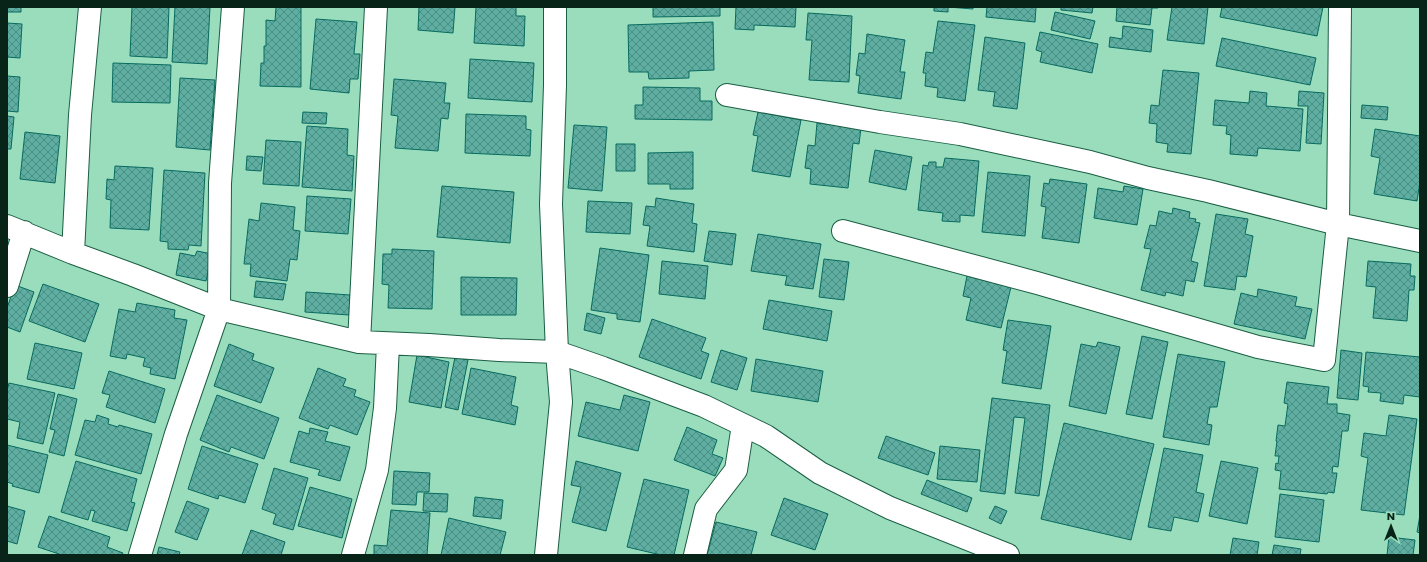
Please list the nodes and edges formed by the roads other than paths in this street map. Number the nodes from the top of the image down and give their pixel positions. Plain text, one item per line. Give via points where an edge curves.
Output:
1 (90, 7) edge
2 (233, 7) edge
3 (376, 7) edge
4 (555, 7) edge
5 (1340, 7) edge
6 (727, 95) dead end
7 (1338, 224) junction
8 (15, 229) edge
9 (843, 231) dead end
10 (1420, 241) edge
11 (73, 253) junction
12 (7, 286) edge
13 (219, 309) junction
14 (359, 342) junction
15 (388, 344) junction
16 (557, 352) junction
17 (743, 425) junction
18 (140, 555) edge
19 (353, 555) edge
20 (546, 555) edge
21 (695, 555) edge
22 (1008, 555) edge

1 - 11 street via 80,115
2 - 13 street via 220,183
3 - 14 street
4 - 16 street via 551,204
5 - 7 street
6 - 7 street via 968,136 1090,162
7 - 9 street via 1324,360 1258,347 1037,283
7 - 10 street
8 - 11 street
8 - 12 street
11 - 13 street
13 - 14 street
13 - 18 street via 176,434
14 - 15 street
15 - 16 street
15 - 19 street via 385,408 377,470
16 - 17 street via 704,406
16 - 20 street via 562,402
17 - 21 street via 736,470 706,508
17 - 22 street via 766,436 820,473 890,508

